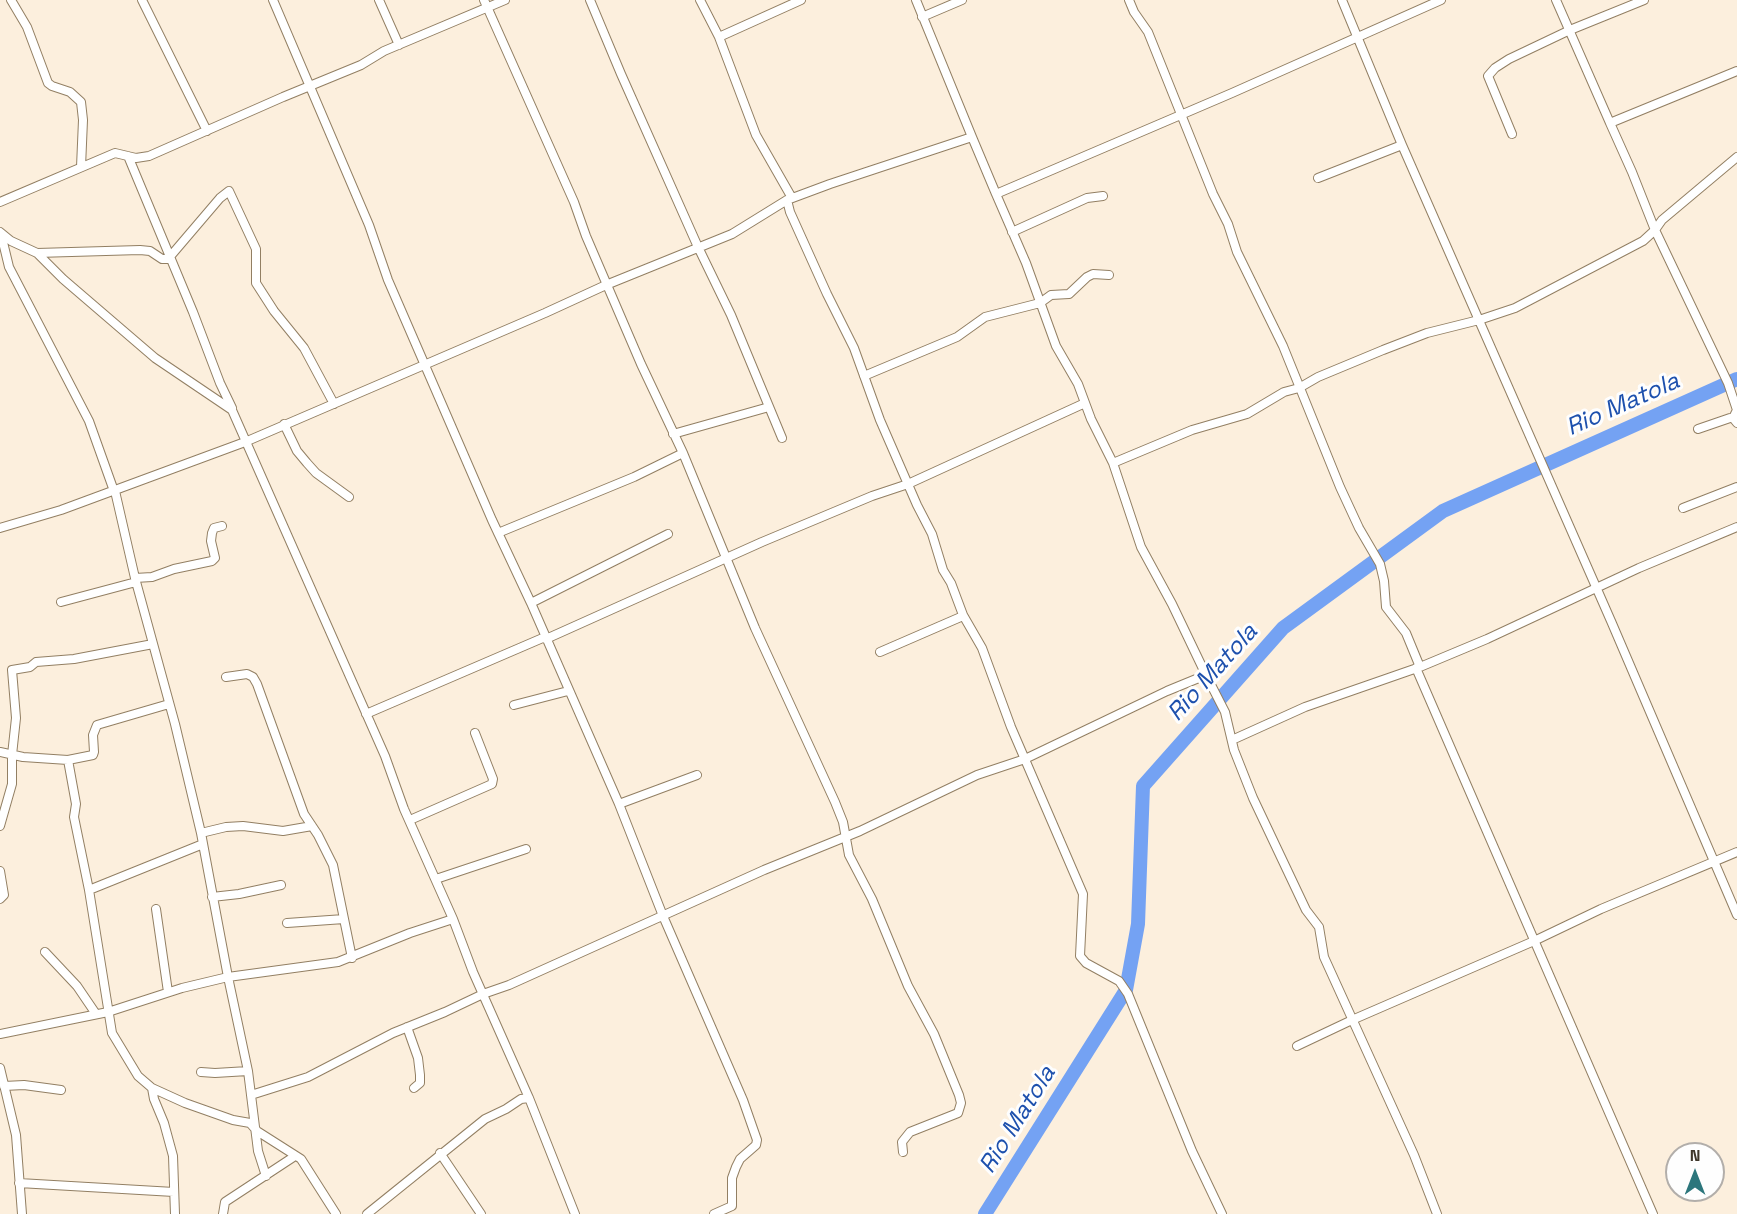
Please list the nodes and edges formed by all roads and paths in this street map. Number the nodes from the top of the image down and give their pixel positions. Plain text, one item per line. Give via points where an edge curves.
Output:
1 (11, 0) edge
2 (142, 0) edge
3 (273, 0) edge
4 (379, 0) edge
5 (505, 0) edge
6 (590, 0) edge
7 (700, 0) edge
8 (801, 0) edge
9 (916, 0) edge
10 (962, 0) edge
11 (1129, 0) edge
12 (1342, 0) edge
13 (1441, 0) edge
14 (1557, 0) edge
15 (1644, 0) edge
16 (485, 4) edge
17 (922, 17) junction
18 (1570, 30) junction
19 (719, 37) junction
20 (1357, 37) junction
21 (399, 45) junction
22 (1737, 71) edge
23 (311, 87) junction
24 (1180, 114) junction
25 (1610, 123) junction
26 (207, 131) junction
27 (1512, 134) dead end
28 (972, 137) junction
29 (1402, 146) junction
30 (128, 156) junction
31 (1737, 157) edge
32 (81, 167) junction
33 (1318, 178) dead end
34 (996, 194) junction
35 (1103, 196) dead end
36 (790, 199) junction
37 (0, 202) edge
38 (778, 206) junction
39 (790, 212) junction
40 (1655, 230) junction
41 (1012, 232) junction
42 (1, 233) edge
43 (698, 247) junction
44 (36, 253) junction
45 (170, 258) junction
46 (1109, 275) dead end
47 (606, 285) junction
48 (1040, 303) junction
49 (1479, 321) junction
50 (424, 364) junction
51 (864, 376) junction
52 (1299, 388) junction
53 (1085, 403) junction
54 (334, 404) junction
55 (769, 407) junction
56 (232, 410) junction
57 (1735, 421) edge
58 (284, 424) junction
59 (1698, 429) dead end
60 (673, 434) junction
61 (782, 438) dead end
62 (245, 442) junction
63 (682, 453) junction
64 (1113, 463) junction
65 (908, 484) junction
66 (1737, 487) edge
67 (114, 491) junction
68 (349, 497) dead end
69 (1683, 508) dead end
70 (0, 517) edge
71 (222, 526) dead end
72 (2, 527) edge
73 (1737, 527) edge
74 (498, 533) junction
75 (668, 534) dead end
76 (726, 559) junction
77 (135, 580) junction
78 (1596, 588) junction
79 (61, 602) dead end
80 (531, 603) junction
81 (963, 616) junction
82 (545, 638) junction
83 (153, 644) junction
84 (880, 652) dead end
85 (1418, 668) junction
86 (1206, 675) junction
87 (226, 677) dead end
88 (568, 691) junction
89 (169, 704) junction
90 (514, 705) dead end
91 (366, 714) junction
92 (475, 733) dead end
93 (1232, 740) junction
94 (0, 752) edge
95 (12, 756) junction
96 (1025, 759) junction
97 (69, 760) junction
98 (697, 775) dead end
99 (619, 804) junction
100 (410, 820) junction
101 (0, 826) edge
102 (312, 826) junction
103 (201, 833) junction
104 (846, 836) junction
105 (203, 844) junction
106 (526, 849) dead end
107 (1737, 852) edge
108 (1714, 862) junction
109 (0, 871) edge
110 (436, 879) junction
111 (281, 885) dead end
112 (89, 890) junction
113 (212, 897) junction
114 (0, 899) edge
115 (156, 909) dead end
116 (1737, 915) edge
117 (663, 916) junction
118 (344, 919) junction
119 (453, 919) junction
120 (287, 923) dead end
121 (1534, 941) junction
122 (45, 952) dead end
123 (352, 958) junction
124 (228, 977) junction
125 (168, 992) junction
126 (483, 994) junction
127 (108, 1012) junction
128 (96, 1014) junction
129 (1352, 1020) junction
130 (408, 1027) junction
131 (0, 1034) edge
132 (1297, 1046) dead end
133 (0, 1068) edge
134 (248, 1071) junction
135 (201, 1072) dead end
136 (4, 1086) junction
137 (153, 1088) junction
138 (414, 1088) dead end
139 (61, 1090) dead end
140 (251, 1095) junction
141 (525, 1098) junction
142 (252, 1111) junction
143 (243, 1120) junction
144 (257, 1131) junction
145 (903, 1152) dead end
146 (440, 1154) junction
147 (295, 1156) junction
148 (266, 1176) junction
149 (19, 1183) junction
150 (174, 1192) junction
151 (378, 1205) junction
152 (22, 1214) edge
153 (175, 1214) edge
154 (223, 1214) edge
155 (336, 1214) edge
156 (367, 1214) edge
157 (384, 1214) edge
158 (481, 1214) edge
159 (575, 1214) edge
160 (714, 1214) edge
161 (1222, 1214) edge
162 (1437, 1214) edge
163 (1653, 1214) edge

1 - 32 street via 27,27 48,82 81,102
2 - 26 street
3 - 23 street
4 - 21 street
5 - 16 street
6 - 43 street
7 - 19 street
8 - 19 street
9 - 17 street
10 - 17 street
11 - 24 street via 1148,32
12 - 20 street
13 - 20 street
14 - 18 street
15 - 18 street
16 - 21 street
16 - 47 street via 574,202
17 - 28 street
18 - 25 street
18 - 27 street via 1509,59 1488,76
19 - 36 street via 753,129
20 - 24 street
20 - 29 street
21 - 23 street
22 - 25 street
23 - 26 street
23 - 50 street
24 - 34 street
24 - 52 street
25 - 40 street
26 - 30 street via 149,156
28 - 34 street
28 - 36 street
29 - 33 street
29 - 49 street
30 - 32 street via 117,153
30 - 45 street
31 - 40 street
32 - 37 street
34 - 41 street
35 - 41 street via 1087,198
36 - 38 street
36 - 39 street
38 - 39 street
38 - 43 street via 732,234
39 - 51 street
40 - 49 street via 1643,241 1580,275 1515,308
40 - 57 street via 1728,383 1737,410
41 - 48 street
42 - 44 street
42 - 67 street via 9,267 89,421
43 - 47 street
43 - 55 street
44 - 45 street via 140,250 162,259
44 - 56 street via 155,357
45 - 54 street via 229,191 256,249 256,283 304,348
45 - 56 street
46 - 48 street via 1090,275 1072,293 1051,295
47 - 50 street
47 - 60 street
48 - 51 street via 985,317 957,337
48 - 53 street via 1056,346
49 - 52 street via 1426,333
49 - 78 street
50 - 54 street
50 - 74 street
51 - 65 street
52 - 64 street via 1284,392 1247,414 1192,430
52 - 85 street via 1359,528 1380,564 1386,608 1406,633
53 - 64 street
53 - 65 street
54 - 58 street
55 - 60 street
55 - 61 street
56 - 62 street
57 - 59 street
58 - 62 street
58 - 68 street via 307,463
60 - 63 street
62 - 67 street
62 - 91 street
63 - 74 street
63 - 76 street
64 - 86 street via 1141,547
65 - 76 street
65 - 81 street
66 - 69 street
67 - 72 street
67 - 77 street
70 - 72 street
71 - 77 street via 212,533 212,561
73 - 78 street
74 - 80 street
75 - 80 street
76 - 82 street
76 - 104 street via 835,802
77 - 79 street
77 - 83 street
78 - 85 street
78 - 108 street
80 - 82 street
81 - 84 street
81 - 96 street via 982,648
82 - 88 street
82 - 91 street
83 - 89 street
83 - 95 street via 36,662 12,670 16,718
85 - 93 street via 1305,707
85 - 121 street
86 - 93 street via 1225,712
86 - 96 street
87 - 102 street via 253,677 304,814
88 - 90 street
88 - 99 street
89 - 97 street via 97,724 93,755
89 - 103 street
91 - 100 street
92 - 100 street via 494,779 492,784
93 - 129 street via 1253,798 1306,910 1319,927 1324,957
94 - 95 street
95 - 97 street
95 - 101 street via 12,784
96 - 104 street via 977,775
96 - 161 street via 1083,894 1080,956 1119,981 1128,994
97 - 112 street via 76,804 74,818
98 - 99 street
99 - 117 street
100 - 110 street
102 - 103 street via 283,831 226,827
102 - 118 street via 333,865
103 - 105 street
104 - 117 street
104 - 145 street via 849,855 934,1034 961,1103 958,1113 910,1132 902,1142
105 - 112 street
105 - 113 street
106 - 110 street
107 - 108 street
108 - 116 street
108 - 121 street
109 - 114 street via 4,896
110 - 119 street
111 - 113 street
112 - 127 street
113 - 124 street
115 - 125 street
117 - 126 street
117 - 160 street via 757,1140 736,1167 732,1206
118 - 120 street
118 - 123 street
119 - 123 street
119 - 126 street
121 - 129 street
121 - 163 street
122 - 128 street via 77,986
123 - 124 street
124 - 125 street
124 - 134 street
125 - 127 street
126 - 130 street
126 - 141 street
127 - 128 street
127 - 137 street via 112,1033 120,1047 138,1076
128 - 131 street
129 - 132 street
129 - 162 street
130 - 138 street via 420,1075 420,1083
130 - 140 street via 308,1077
133 - 136 street
134 - 135 street
134 - 140 street
136 - 139 street
136 - 149 street via 16,1135
137 - 143 street via 185,1103
137 - 150 street via 171,1148
140 - 142 street
141 - 146 street via 485,1119
141 - 159 street
142 - 143 street
142 - 144 street
143 - 144 street
144 - 147 street
144 - 148 street
146 - 151 street
146 - 158 street
147 - 148 street
147 - 155 street via 306,1165
148 - 154 street via 225,1202
149 - 150 street
149 - 152 street
150 - 153 street
151 - 156 street
151 - 157 street

